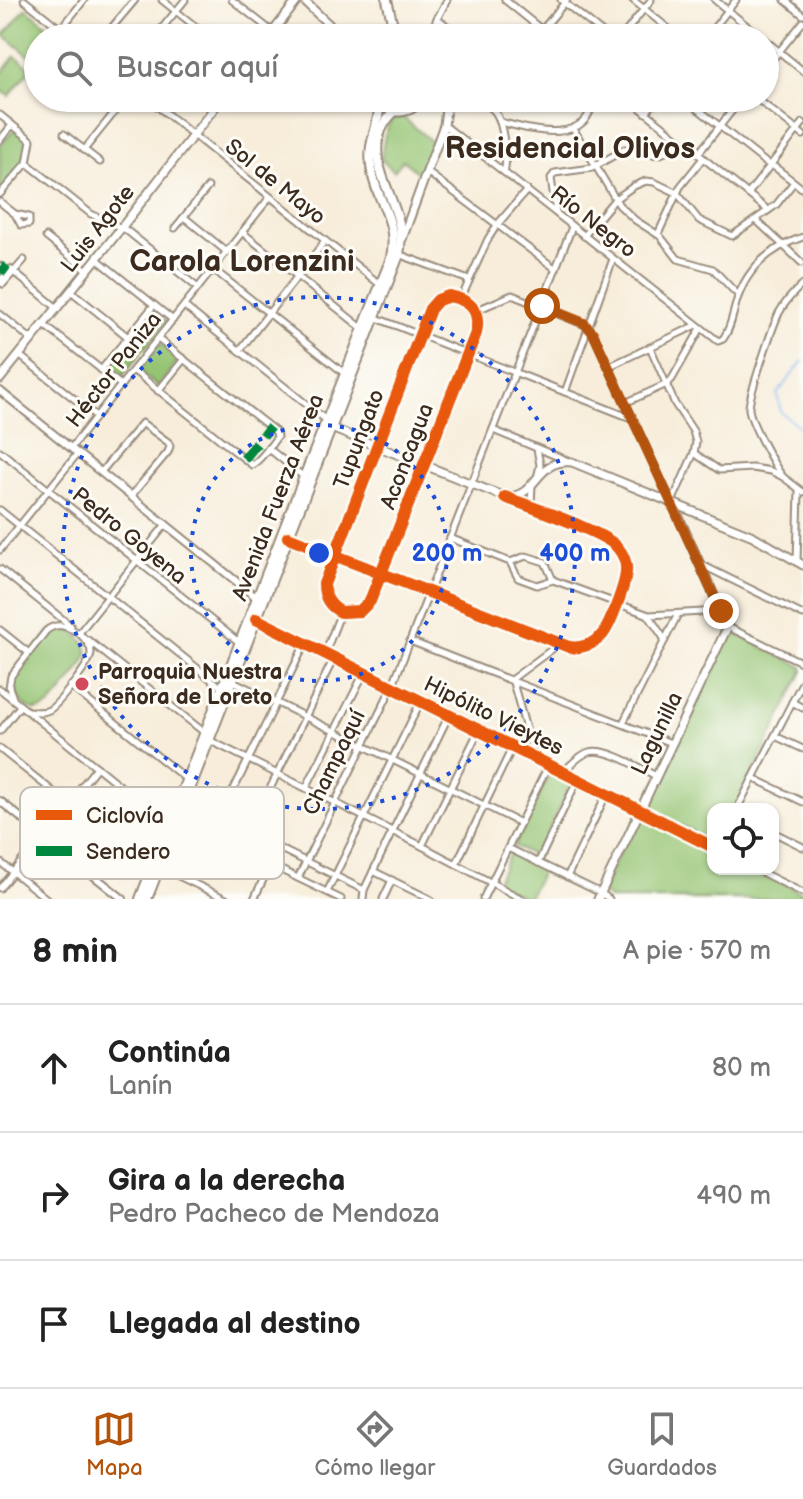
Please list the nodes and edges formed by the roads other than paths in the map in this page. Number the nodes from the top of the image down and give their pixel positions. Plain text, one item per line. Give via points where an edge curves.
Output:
1 (84, 0) edge
2 (135, 0) edge
3 (162, 0) edge
4 (185, 0) edge
5 (232, 0) edge
6 (301, 0) edge
7 (387, 0) edge
8 (447, 0) edge
9 (505, 0) edge
10 (633, 0) edge
11 (651, 0) edge
12 (715, 0) edge
13 (736, 0) edge
14 (785, 0) edge
15 (28, 1) edge
16 (564, 1) edge
17 (644, 9) junction
18 (728, 10) junction
19 (176, 11) junction
20 (803, 15) edge
21 (437, 18) junction
22 (803, 22) edge
23 (55, 24) edge
24 (65, 24) edge
25 (115, 24) edge
26 (165, 24) edge
27 (192, 24) edge
28 (258, 24) edge
29 (280, 24) edge
30 (328, 24) edge
31 (394, 24) edge
32 (434, 24) edge
33 (444, 24) edge
34 (535, 24) edge
35 (547, 24) edge
36 (592, 24) edge
37 (632, 24) edge
38 (663, 24) edge
39 (717, 24) edge
40 (745, 24) edge
41 (779, 51) joint
42 (803, 71) edge
43 (115, 112) edge
44 (167, 112) edge
45 (210, 112) edge
46 (378, 112) edge
47 (394, 112) edge
48 (446, 112) edge
49 (495, 112) edge
50 (589, 112) edge
51 (702, 112) edge
52 (730, 112) edge
53 (773, 112) edge
54 (646, 113) edge
55 (0, 115) edge
56 (500, 122) junction
57 (803, 123) edge
58 (12, 125) junction
59 (444, 125) junction
60 (719, 126) junction
61 (573, 128) junction
62 (797, 131) junction
63 (64, 134) dead end
64 (193, 135) junction
65 (803, 135) edge
66 (0, 140) edge
67 (682, 142) junction
68 (84, 150) junction
69 (700, 156) junction
70 (100, 162) dead end
71 (27, 163) junction
72 (771, 165) junction
73 (595, 166) junction
74 (427, 172) junction
75 (504, 172) junction
76 (794, 182) junction
77 (208, 187) dead end
78 (803, 189) edge
79 (527, 190) junction
80 (677, 193) junction
81 (0, 194) edge
82 (748, 194) junction
83 (270, 197) junction
84 (615, 199) junction
85 (0, 202) edge
86 (768, 210) junction
87 (15, 214) dead end
88 (556, 214) junction
89 (184, 217) junction
90 (756, 220) junction
91 (497, 225) junction
92 (122, 227) junction
93 (572, 227) junction
94 (175, 228) dead end
95 (242, 232) junction
96 (658, 234) junction
97 (584, 236) junction
98 (46, 237) dead end
99 (803, 237) edge
100 (325, 241) junction
101 (401, 241) junction
102 (783, 246) junction
103 (227, 252) junction
104 (396, 253) junction
105 (97, 259) junction
106 (613, 259) junction
107 (24, 260) dead end
108 (802, 263) edge
109 (0, 266) edge
110 (213, 269) junction
111 (556, 269) junction
112 (87, 270) junction
113 (11, 272) junction
114 (297, 277) junction
115 (469, 280) junction
116 (0, 281) edge
117 (803, 284) edge
118 (383, 286) junction
119 (198, 288) junction
120 (71, 291) junction
121 (739, 294) junction
122 (461, 299) junction
123 (154, 305) junction
124 (184, 306) junction
125 (542, 306) junction
126 (57, 308) junction
127 (475, 311) junction
128 (269, 313) junction
129 (0, 314) edge
130 (374, 317) junction
131 (173, 320) junction
132 (44, 325) junction
133 (588, 326) junction
134 (699, 327) junction
135 (362, 328) junction
136 (420, 335) junction
137 (128, 337) junction
138 (158, 339) junction
139 (32, 340) junction
140 (650, 347) junction
141 (240, 350) junction
142 (468, 354) junction
143 (19, 355) junction
144 (184, 359) junction
145 (608, 367) junction
146 (101, 370) junction
147 (133, 370) junction
148 (515, 372) junction
149 (344, 373) junction
150 (0, 379) edge
151 (667, 384) junction
152 (121, 385) junction
153 (0, 391) edge
154 (158, 391) junction
155 (565, 392) junction
156 (625, 403) junction
157 (96, 416) junction
158 (632, 418) junction
159 (328, 424) junction
160 (493, 430) junction
161 (376, 447) junction
162 (268, 448) junction
163 (536, 448) junction
164 (0, 451) edge
165 (74, 451) junction
166 (694, 453) junction
167 (572, 462) junction
168 (423, 465) junction
169 (101, 472) junction
170 (304, 477) junction
171 (783, 477) junction
172 (534, 481) junction
173 (471, 484) junction
174 (48, 490) junction
175 (801, 491) edge
176 (131, 496) junction
177 (505, 497) junction
178 (672, 502) junction
179 (531, 507) junction
180 (0, 510) edge
181 (166, 524) junction
182 (19, 525) junction
183 (288, 537) junction
184 (450, 538) junction
185 (0, 550) edge
186 (335, 555) junction
187 (137, 561) junction
188 (510, 562) junction
189 (699, 563) junction
190 (800, 564) edge
191 (0, 569) edge
192 (381, 573) junction
193 (553, 580) junction
194 (428, 592) junction
195 (108, 597) junction
196 (260, 602) junction
197 (616, 604) junction
198 (721, 611) junction
199 (341, 612) junction
200 (678, 614) junction
201 (649, 615) junction
202 (803, 615) edge
203 (256, 619) junction
204 (726, 626) junction
205 (0, 630) edge
206 (79, 633) junction
207 (665, 640) junction
208 (410, 641) junction
209 (240, 643) junction
210 (560, 643) junction
211 (305, 644) junction
212 (29, 653) junction
213 (325, 653) junction
214 (334, 658) junction
215 (803, 663) edge
216 (364, 673) junction
217 (512, 679) junction
218 (232, 681) junction
219 (803, 681) edge
220 (70, 686) junction
221 (392, 687) junction
222 (222, 688) junction
223 (0, 689) edge
224 (421, 701) junction
225 (792, 702) junction
226 (277, 703) junction
227 (20, 706) junction
228 (803, 708) edge
229 (449, 715) junction
230 (305, 717) junction
231 (623, 723) junction
232 (479, 730) junction
233 (0, 731) edge
234 (334, 731) junction
235 (775, 736) junction
236 (207, 737) junction
237 (671, 743) junction
238 (364, 746) junction
239 (513, 746) junction
240 (0, 749) edge
241 (803, 749) edge
242 (534, 757) junction
243 (250, 760) junction
244 (392, 760) junction
245 (549, 764) junction
246 (97, 767) junction
247 (563, 772) junction
248 (277, 774) junction
249 (420, 774) junction
250 (656, 776) junction
251 (753, 778) junction
252 (187, 779) junction
253 (578, 779) junction
254 (48, 787) edge
255 (81, 787) edge
256 (125, 787) edge
257 (185, 787) edge
258 (188, 787) edge
259 (236, 787) edge
260 (271, 787) edge
261 (306, 788) junction
262 (450, 788) junction
263 (607, 793) junction
264 (0, 801) edge
265 (803, 802) edge
266 (336, 803) junction
267 (740, 803) edge
268 (484, 805) junction
269 (640, 809) junction
270 (20, 817) edge
271 (364, 817) junction
272 (520, 823) junction
273 (392, 831) junction
274 (779, 835) edge
275 (707, 844) edge
276 (422, 846) junction
277 (803, 847) edge
278 (508, 848) junction
279 (284, 851) edge
280 (0, 862) edge
281 (306, 862) junction
282 (20, 863) edge
283 (538, 863) junction
284 (456, 864) junction
285 (373, 871) junction
286 (13, 872) junction
287 (284, 872) edge
288 (767, 875) edge
289 (335, 876) junction
290 (567, 877) junction
291 (20, 878) edge
292 (298, 878) junction
293 (22, 879) edge
294 (98, 879) edge
295 (150, 879) edge
296 (153, 879) edge
297 (181, 879) edge
298 (263, 879) edge
299 (392, 880) junction
300 (491, 882) junction
301 (0, 888) edge
302 (364, 890) junction
303 (327, 892) junction
304 (803, 893) edge
305 (599, 896) edge
306 (47, 899) edge
307 (123, 899) edge
308 (140, 899) edge
309 (147, 899) edge
310 (226, 899) edge
311 (254, 899) edge
312 (341, 899) edge
313 (363, 899) edge
314 (383, 899) edge
315 (430, 899) edge
316 (483, 899) edge
317 (522, 899) edge
318 (609, 899) edge

1 - 24 street
2 - 25 street
3 - 19 street
4 - 19 street
5 - 28 street
6 - 29 main road
6 - 30 main road
7 - 31 main road
8 - 21 street
9 - 34 street
10 - 17 street
11 - 17 street
12 - 18 street
13 - 18 street
14 - 20 street
15 - 23 street
16 - 35 street
16 - 36 street
17 - 37 street
17 - 38 street
18 - 39 street
18 - 40 street
19 - 26 street
19 - 27 street
21 - 32 street
21 - 33 street
22 - 41 street
41 - 42 street
43 - 68 street
44 - 64 street, Sol de Mayo
45 - 64 main road, Luis Agote
46 - 104 main road, Avenida Fuerza Aérea via 370,162 391,220
47 - 101 main road, Avenida Fuerza Aérea via 383,125 378,154
48 - 59 main road
49 - 56 street
50 - 61 street
51 - 60 street
52 - 60 street
53 - 62 street
54 - 67 street
55 - 58 street
56 - 61 street via 553,133
56 - 75 street
57 - 62 street
58 - 66 street
58 - 71 street via 31,140
59 - 74 main road
59 - 75 street, Río Negro
60 - 69 street
60 - 72 street
61 - 73 street
62 - 65 street
62 - 72 street
63 - 68 street
64 - 83 street, Sol de Mayo
64 - 92 main road, Luis Agote
67 - 69 street
67 - 73 street via 659,155 625,149
68 - 70 street
69 - 80 street
69 - 82 street
71 - 81 street
71 - 92 street via 91,214
72 - 76 street
72 - 82 street
73 - 84 street
73 - 88 street via 552,175
74 - 91 street
74 - 101 main road
75 - 79 street, Río Negro
76 - 78 street
76 - 86 street
77 - 89 street
79 - 88 street, Río Negro
79 - 91 street
80 - 84 street via 646,181
80 - 90 street via 699,220 732,236
80 - 96 street
82 - 86 street
83 - 95 street, Héctor Paniza
83 - 100 street, Sol de Mayo
84 - 96 street
84 - 97 street
85 - 87 street
86 - 90 street
88 - 93 street, Río Negro
89 - 94 street
89 - 103 street
90 - 102 street
91 - 111 street
91 - 115 street
92 - 105 main road, Luis Agote
92 - 119 street
93 - 97 street, Río Negro
93 - 111 street, Champaquí
95 - 103 street, Héctor Paniza
95 - 114 street
96 - 121 street via 678,259 713,269
97 - 106 street, Río Negro
98 - 112 street
99 - 102 street
100 - 114 street
100 - 118 street, Sol de Mayo
101 - 104 main road, Avenida Fuerza Aérea
102 - 108 street
102 - 121 street via 760,261
103 - 110 street, Héctor Paniza
104 - 115 street
104 - 118 main road, Avenida Fuerza Aérea
105 - 112 main road, Luis Agote
105 - 123 street
106 - 133 street
106 - 134 street, Río Negro
107 - 113 street
109 - 113 street
110 - 119 street, Héctor Paniza
110 - 128 street
111 - 125 street, Champaquí
112 - 120 main road, Luis Agote
113 - 116 street via 3,284
113 - 126 street
114 - 128 street
114 - 135 street
115 - 122 street
117 - 171 street via 776,320 750,402 751,418
118 - 130 main road, Avenida Fuerza Aérea
118 - 135 main road, Avenida Fuerza Aérea
119 - 124 street, Héctor Paniza
120 - 126 main road, Luis Agote
120 - 137 street
121 - 134 street, Río Negro via 723,339 715,340
122 - 127 street
122 - 136 street, Tupungato via 442,297 434,304
123 - 131 street
123 - 137 street, Héctor Paniza
124 - 131 street, Héctor Paniza
124 - 141 street
125 - 127 street via 509,295
125 - 133 street
125 - 148 street, Champaquí
126 - 132 main road, Luis Agote
127 - 142 street, Aconcagua via 478,324
128 - 141 street
128 - 149 street
129 - 139 street
130 - 136 street
130 - 159 main road, Avenida Fuerza Aérea
131 - 138 street, Héctor Paniza
132 - 139 main road, Luis Agote
132 - 146 street
133 - 145 street
133 - 155 street
134 - 140 street
134 - 151 street
135 - 149 main road, Avenida Fuerza Aérea
136 - 142 street
136 - 161 street, Tupungato
137 - 146 street, Héctor Paniza
138 - 144 street
138 - 147 street, Héctor Paniza
139 - 143 main road, Luis Agote
140 - 145 street
140 - 151 street
141 - 159 street
142 - 148 street
142 - 168 street, Aconcagua
143 - 150 main road, Luis Agote
143 - 157 street
144 - 154 street
144 - 162 street via 276,432
145 - 156 street
146 - 152 street
147 - 152 street, Héctor Paniza
147 - 154 street
148 - 155 street
148 - 160 street, Champaquí
149 - 159 main road, Avenida Fuerza Aérea
151 - 156 street
151 - 166 street via 693,431
152 - 157 street, Héctor Paniza
153 - 165 street
154 - 162 street via 252,465
155 - 158 street
156 - 158 street
157 - 165 street, Héctor Paniza
158 - 178 street
159 - 161 main road
159 - 170 main road, Avenida Fuerza Aérea
159 - 183 main road, Avenida Fuerza Aérea
160 - 163 street
160 - 173 street, Champaquí
161 - 168 main road
161 - 186 street, Tupungato
162 - 170 street
163 - 167 street
163 - 172 street via 540,459
164 - 174 street, Pedro Goyena
165 - 169 street
165 - 174 street, Héctor Paniza
166 - 171 street via 719,470 757,468
166 - 178 street
167 - 172 main road via 553,464
167 - 178 main road
168 - 173 main road
168 - 192 street, Aconcagua
169 - 176 street
169 - 176 street via 142,423 170,446
170 - 196 main road, Avenida Fuerza Aérea
171 - 175 street
172 - 177 main road via 523,494
172 - 179 street
173 - 177 main road
173 - 184 street, Champaquí
174 - 182 street, Héctor Paniza
174 - 187 street, Pedro Goyena
175 - 190 street
176 - 181 street
177 - 179 street
178 - 189 main road
178 - 190 main road via 753,536
179 - 197 street via 618,547 626,571
180 - 182 street
181 - 187 street
181 - 196 street
182 - 185 street, Héctor Paniza
182 - 195 street
183 - 186 street
183 - 196 main road, Avenida Fuerza Aérea
184 - 188 street
184 - 194 street, Champaquí
186 - 192 street
186 - 199 street, Tupungato via 324,589
187 - 195 street
187 - 209 street, Pedro Goyena
188 - 193 street via 518,578 537,585
188 - 193 street via 526,556 545,562
189 - 198 main road
189 - 202 street
191 - 206 street
192 - 194 street
192 - 199 street, Aconcagua via 367,605
193 - 197 street
194 - 208 street, Champaquí
194 - 210 street
195 - 206 street
195 - 222 street
196 - 203 main road, Avenida Fuerza Aérea
196 - 209 main road, Avenida Fuerza Aérea
197 - 201 street
197 - 210 street via 606,630 595,641 577,648
198 - 200 street
198 - 204 main road
199 - 213 street
200 - 201 street
200 - 207 street
201 - 207 street
203 - 211 street, Hipólito Vieytes
203 - 218 main road, Avenida Fuerza Aérea
204 - 215 street
204 - 237 main road, Lagunilla
205 - 212 street
206 - 212 street via 62,625 51,627
206 - 220 street via 91,653
206 - 236 street
207 - 231 street
208 - 217 street
208 - 221 street, Champaquí
209 - 222 main road, Avenida Fuerza Aérea
210 - 217 street
211 - 213 street, Hipólito Vieytes
211 - 226 street
212 - 227 street via 9,681 9,691
213 - 214 street, Hipólito Vieytes
214 - 216 street, Hipólito Vieytes
214 - 230 street
216 - 221 street, Hipólito Vieytes
216 - 234 street
217 - 231 street
217 - 242 street
218 - 226 street
218 - 236 main road, Avenida Fuerza Aérea
219 - 225 street
220 - 227 street via 45,711
220 - 252 street
221 - 224 street, Hipólito Vieytes
221 - 238 street, Champaquí
222 - 236 main road, Avenida Fuerza Aérea
223 - 227 street
224 - 229 street, Hipólito Vieytes
224 - 244 street
225 - 228 street
225 - 235 street
226 - 230 street
226 - 243 street
227 - 233 street
227 - 246 street
229 - 232 street, Hipólito Vieytes
229 - 249 street
230 - 234 street
230 - 248 street
231 - 237 street
232 - 239 street, Hipólito Vieytes
232 - 262 street
234 - 238 street
234 - 261 street
235 - 241 street
235 - 251 street
236 - 243 street
236 - 252 main road, Avenida Fuerza Aérea
236 - 258 main road, Avenida Fuerza Aérea
237 - 250 main road, Lagunilla
238 - 244 street
238 - 266 street, Champaquí
239 - 242 street, Hipólito Vieytes
239 - 268 street
240 - 254 street
242 - 245 street, Hipólito Vieytes
243 - 248 street
243 - 259 street
244 - 249 street
244 - 271 street
245 - 247 street, Hipólito Vieytes
245 - 272 street
246 - 255 street
246 - 256 street
247 - 250 street via 596,751
247 - 253 street, Hipólito Vieytes
248 - 260 street
248 - 261 street
249 - 262 street
249 - 273 street
250 - 269 main road, Lagunilla
251 - 265 street
251 - 267 street
252 - 257 main road, Avenida Fuerza Aérea
253 - 263 street, Hipólito Vieytes
253 - 283 street
261 - 266 street
262 - 268 street
262 - 276 street
263 - 269 street, Hipólito Vieytes
263 - 290 street
264 - 270 street
266 - 271 street
266 - 281 street, Champaquí
268 - 272 street
268 - 284 street
269 - 275 street, Hipólito Vieytes
269 - 305 main road, Lagunilla
271 - 273 street
271 - 289 street
272 - 278 street
273 - 276 street
273 - 285 street
274 - 277 street
276 - 284 street
278 - 283 street
278 - 300 street
279 - 281 street
280 - 286 street
281 - 289 street
281 - 292 street, Champaquí
282 - 286 street
283 - 290 street
284 - 300 street
285 - 299 street
285 - 302 street
286 - 291 street
286 - 301 street
287 - 292 street
288 - 304 street
289 - 302 street
289 - 303 street
290 - 305 street
292 - 303 street
293 - 306 street
294 - 307 street
295 - 308 main road, Avenida Fuerza Aérea
296 - 309 main road, Avenida Fuerza Aérea
297 - 310 street
298 - 311 street
299 - 314 street
299 - 315 street
300 - 316 street
300 - 317 street
302 - 313 street
303 - 312 street
305 - 318 street

